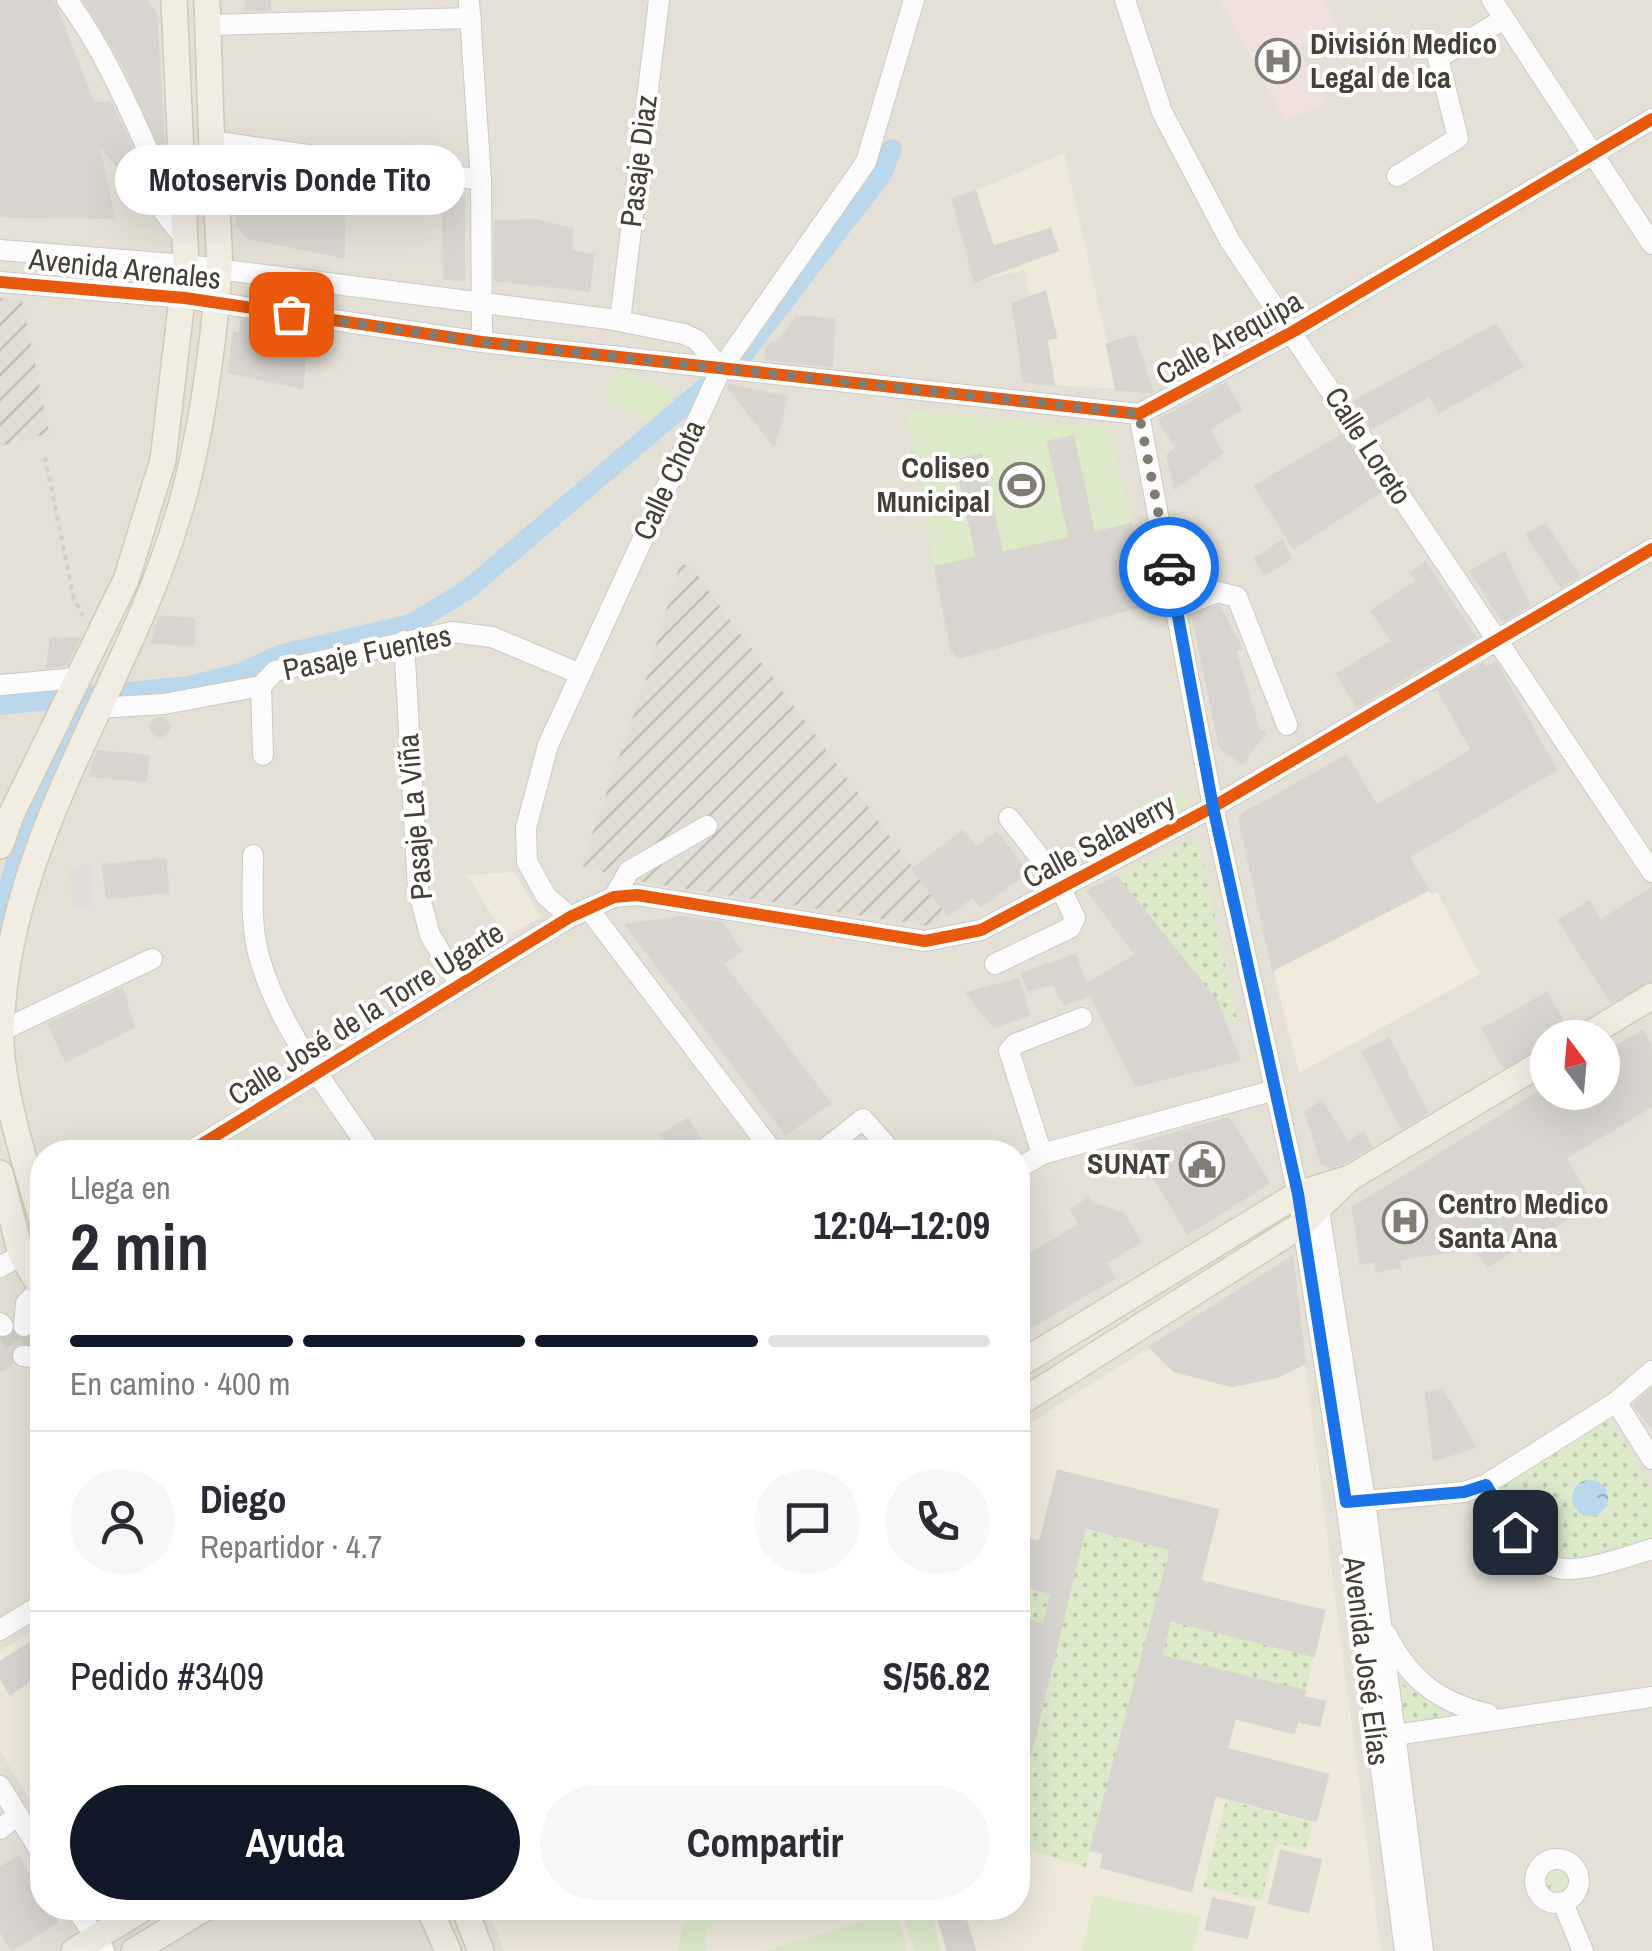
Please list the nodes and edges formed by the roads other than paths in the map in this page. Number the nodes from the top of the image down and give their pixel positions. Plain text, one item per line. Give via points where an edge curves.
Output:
1 (66, 0) edge
2 (174, 0) edge
3 (659, 0) edge
4 (914, 0) edge
5 (1124, 0) edge
6 (1492, 0) edge
7 (470, 9) edge
8 (207, 13) edge
9 (1504, 18) junction
10 (1652, 119) edge
11 (212, 141) junction
12 (1592, 154) junction
13 (1398, 176) dead end
14 (480, 180) junction
15 (184, 238) junction
16 (1652, 244) edge
17 (0, 250) edge
18 (186, 265) junction
19 (219, 269) junction
20 (0, 282) edge
21 (184, 298) junction
22 (215, 302) junction
23 (484, 303) junction
24 (620, 322) junction
25 (1294, 331) junction
26 (482, 342) junction
27 (720, 369) junction
28 (1139, 414) junction
29 (1652, 549) edge
30 (1177, 608) junction
31 (404, 641) junction
32 (1496, 642) junction
33 (578, 674) junction
34 (77, 678) junction
35 (0, 686) edge
36 (261, 686) junction
37 (98, 708) junction
38 (1287, 725) dead end
39 (264, 755) dead end
40 (1213, 807) junction
41 (1010, 818) dead end
42 (708, 826) dead end
43 (0, 846) edge
44 (253, 855) dead end
45 (1652, 872) edge
46 (1063, 890) junction
47 (614, 898) junction
48 (579, 913) junction
49 (152, 959) dead end
50 (995, 964) dead end
51 (460, 985) junction
52 (1652, 996) edge
53 (1082, 1018) dead end
54 (1613, 1020) edge
55 (1, 1031) edge
56 (1530, 1070) edge
57 (319, 1072) junction
58 (1276, 1090) junction
59 (208, 1140) edge
60 (363, 1140) edge
61 (763, 1140) edge
62 (837, 1140) edge
63 (881, 1140) edge
64 (1042, 1154) junction
65 (1030, 1162) edge
66 (0, 1173) edge
67 (30, 1178) edge
68 (1350, 1178) junction
69 (1298, 1194) junction
70 (1310, 1218) junction
71 (21, 1255) edge
72 (30, 1300) edge
73 (7, 1322) edge
74 (1030, 1358) edge
75 (1652, 1371) edge
76 (1030, 1396) edge
77 (1616, 1402) junction
78 (1652, 1459) edge
79 (1486, 1485) junction
80 (1356, 1501) junction
81 (1652, 1549) edge
82 (30, 1611) edge
83 (1380, 1618) junction
84 (0, 1630) edge
85 (1652, 1697) edge
86 (1500, 1717) junction
87 (1384, 1737) junction
88 (0, 1786) edge
89 (18, 1816) junction
90 (0, 1829) edge
91 (30, 1835) edge
92 (1563, 1904) dead end
93 (81, 1920) edge
94 (128, 1920) edge
95 (184, 1920) edge
96 (434, 1920) edge
97 (469, 1920) edge
98 (91, 1947) edge
99 (134, 1951) edge
100 (448, 1951) edge
101 (481, 1951) edge
102 (1405, 1951) edge
103 (1423, 1951) edge
104 (1583, 1951) edge

1 - 15 street via 148,150 160,212
2 - 15 main road
3 - 24 street, Pasaje Diaz
4 - 27 street, Calle Chota via 866,162
5 - 25 street, Calle Loreto via 1182,156 1230,242
6 - 9 street
7 - 8 street
7 - 14 street
8 - 11 main road
9 - 12 street
9 - 13 street via 1438,58 1458,138
10 - 12 street, Calle Arequipa
11 - 14 street
11 - 19 main road
12 - 16 street
12 - 25 street, Calle Arequipa
14 - 23 street
15 - 18 main road
17 - 18 street, Avenida Arenales
18 - 19 street, Avenida Arenales
18 - 21 main road
19 - 22 main road
19 - 23 street, Avenida Arenales
20 - 21 street, Avenida Arenales
21 - 22 street, Avenida Arenales
21 - 34 main road via 171,420 154,498 140,545
22 - 26 street, Avenida Arenales
22 - 37 main road via 177,519
23 - 24 street, Avenida Arenales
23 - 26 street
24 - 27 street, Avenida Arenales via 697,340
25 - 28 street, Calle Arequipa
25 - 32 street, Calle Loreto
26 - 27 street, Avenida Arenales
27 - 28 street, Calle Arequipa
27 - 33 street, Calle Chota
28 - 30 street, Avenida José Elías
29 - 32 street, Calle Salaverry
30 - 38 street via 1218,592 1238,596
30 - 40 street, Avenida José Elías
31 - 33 street, Pasaje Fuentes via 434,632 482,635
31 - 36 street, Pasaje Fuentes via 275,670
31 - 51 street, Pasaje La Viña via 418,890 430,935
32 - 40 street, Calle Salaverry
32 - 45 street, Calle Loreto
33 - 48 street, Calle Chota via 548,745 526,828 532,877
34 - 35 street
34 - 43 main road
36 - 37 street, Pasaje Fuentes
36 - 39 street
37 - 55 main road via 43,815 16,893
40 - 46 street, Calle Salaverry
40 - 58 street, Avenida José Elías
41 - 46 street
42 - 47 street via 629,871
44 - 57 street via 260,958 281,1010
46 - 47 street, Calle Salaverry via 982,930 925,941 637,895
46 - 50 street via 1074,924
47 - 48 street, Calle Salaverry
48 - 51 street, Calle José de la Torre Ugarte
48 - 61 street, Calle Chota
49 - 55 street
51 - 57 street, Calle José de la Torre Ugarte
52 - 54 main road
53 - 64 street via 1009,1051
55 - 67 main road via 10,1105
56 - 68 main road
57 - 59 street, Calle José de la Torre Ugarte
57 - 60 street
58 - 64 street
58 - 69 street, Avenida José Elías
62 - 63 street via 863,1120
64 - 65 street
66 - 71 main road
68 - 69 main road
68 - 70 main road
69 - 70 street, Avenida José Elías
69 - 74 main road
70 - 76 main road
70 - 80 street, Avenida José Elías
72 - 73 street
75 - 77 street
77 - 78 street
77 - 79 street
79 - 80 street
79 - 81 street via 1530,1555 1550,1568 1576,1572
80 - 83 street, Avenida José Elías
80 - 87 street, Avenida José Elías
82 - 84 street
83 - 86 street via 1403,1663 1426,1689
83 - 87 street, Avenida José Elías
85 - 86 street
86 - 87 street
87 - 102 street, Avenida José Elías
87 - 103 street, Avenida José Elías
88 - 89 street
89 - 90 street
89 - 91 street
92 - 104 street
93 - 98 street
94 - 98 main road
95 - 99 main road
96 - 100 main road
97 - 101 main road

